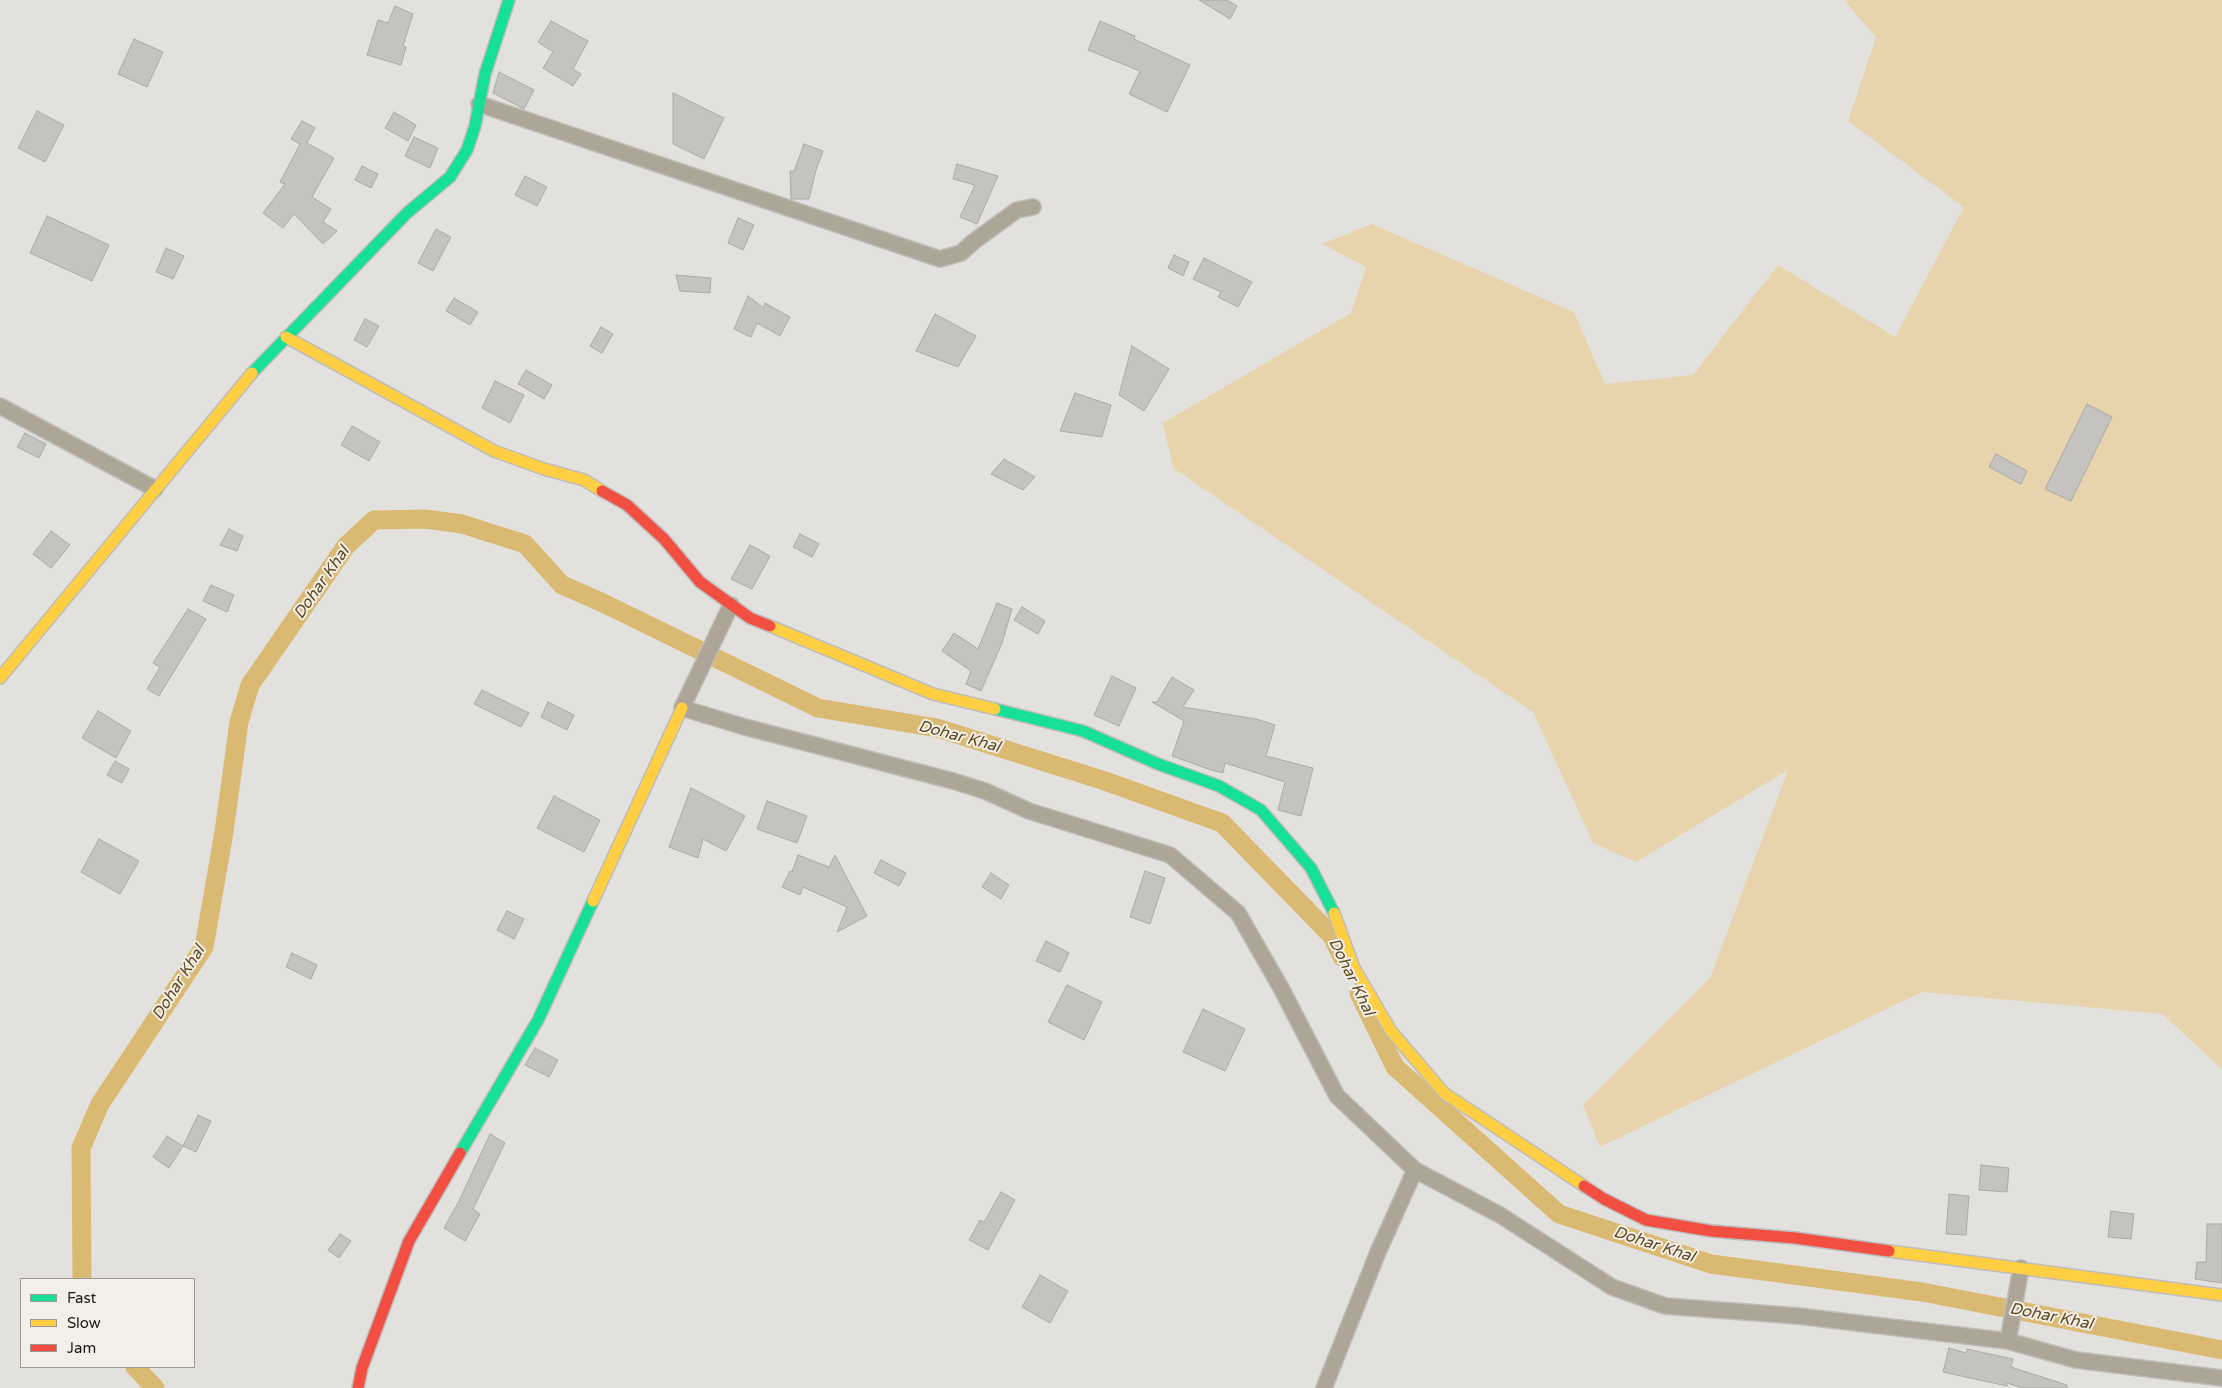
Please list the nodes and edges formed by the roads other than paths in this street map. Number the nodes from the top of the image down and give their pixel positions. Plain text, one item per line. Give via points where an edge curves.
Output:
1 (509, 0) edge
2 (479, 104) junction
3 (1033, 207) dead end
4 (286, 338) junction
5 (0, 406) edge
6 (155, 489) junction
7 (732, 605) junction
8 (0, 678) edge
9 (682, 708) junction
10 (1415, 1170) junction
11 (2021, 1268) junction
12 (2222, 1295) edge
13 (2008, 1337) junction
14 (2222, 1378) edge
15 (358, 1388) edge
16 (1324, 1388) edge

1 - 2 street
2 - 3 street via 940,259 961,254 1017,210
2 - 4 street via 467,150 450,177 407,213
4 - 6 street via 244,381
4 - 7 street via 494,451 584,480 627,506 664,539 700,582
5 - 6 street
6 - 8 street
7 - 9 street
7 - 11 street via 750,618 783,633 933,694 1083,730 1158,764 1218,786 1261,810 1311,868 1334,913 1354,968 1391,1031 1444,1093 1604,1199 1646,1220 1711,1231 1795,1238
9 - 10 street via 953,780 1029,811 1170,855 1238,913 1337,1096
9 - 15 street via 538,1020 409,1241 362,1368
10 - 13 street via 1500,1215 1612,1287 1665,1306
10 - 16 street via 1378,1252
11 - 12 street
11 - 13 street
13 - 14 street via 2076,1360

